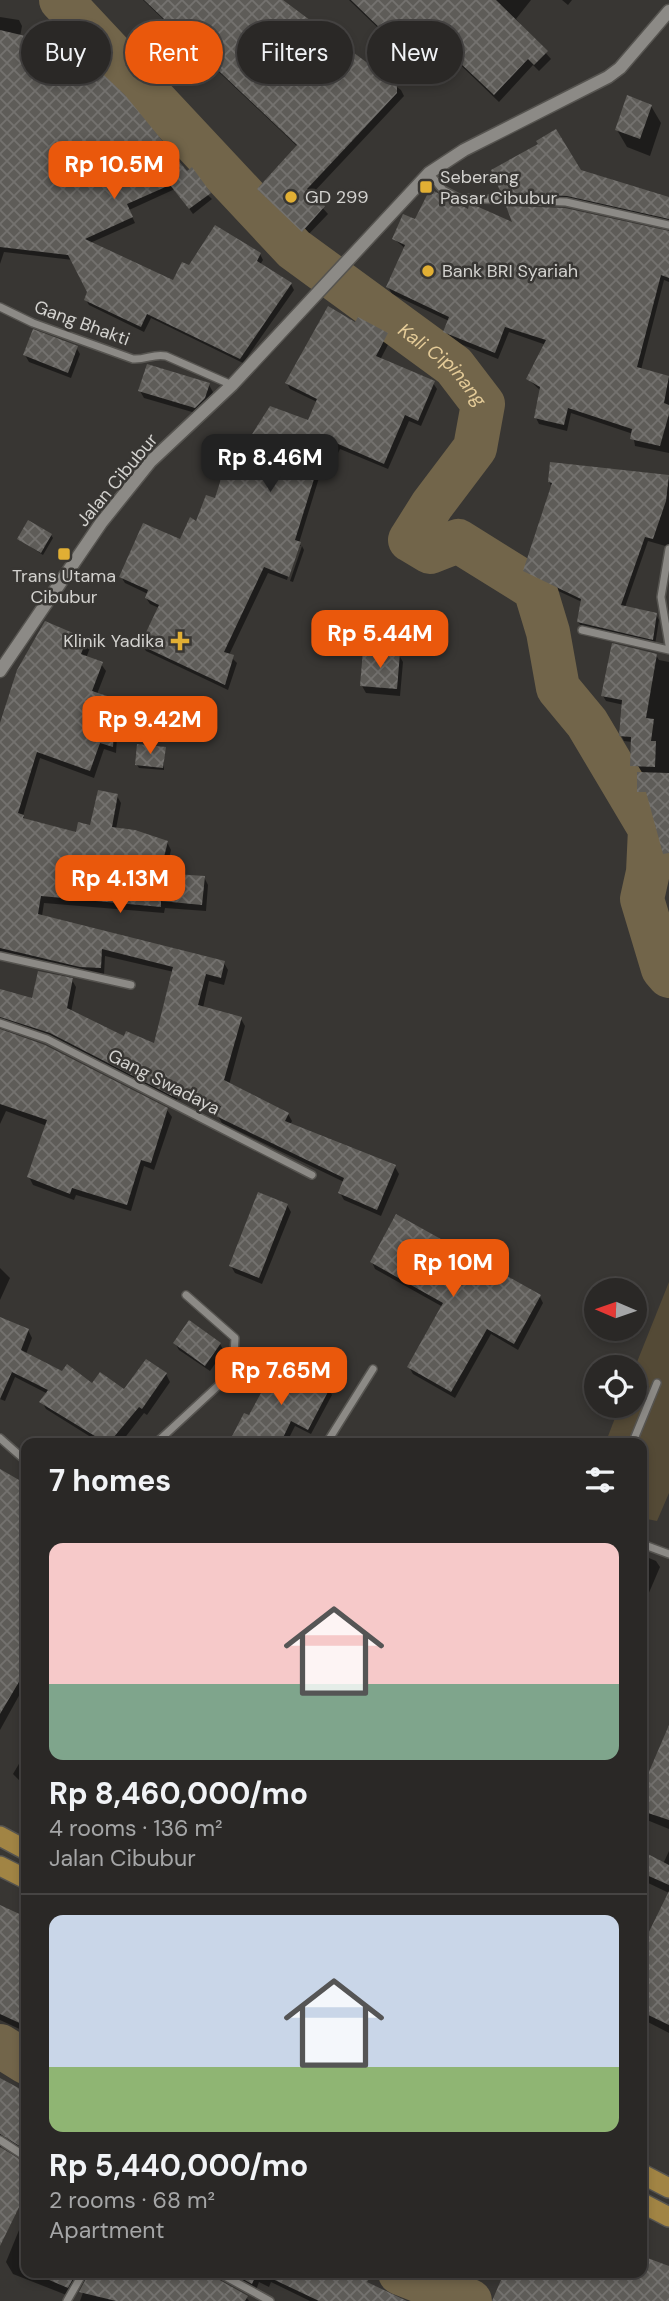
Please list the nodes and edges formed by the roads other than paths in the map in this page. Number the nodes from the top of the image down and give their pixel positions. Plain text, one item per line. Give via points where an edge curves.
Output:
1 (669, 11) edge
2 (429, 173) junction
3 (669, 225) edge
4 (0, 307) edge
5 (232, 385) junction
6 (669, 550) edge
7 (583, 630) dead end
8 (669, 648) edge
9 (0, 671) edge
10 (0, 956) edge
11 (131, 985) dead end
12 (0, 1023) edge
13 (312, 1175) dead end
14 (186, 1295) dead end
15 (373, 1368) dead end
16 (657, 1382) dead end
17 (0, 1438) edge
18 (162, 1438) edge
19 (330, 1438) edge
20 (634, 1438) edge
21 (21, 1457) edge
22 (647, 1546) edge
23 (669, 1554) edge
24 (0, 1836) edge
25 (21, 1847) edge
26 (0, 1866) edge
27 (21, 1877) edge
28 (0, 2140) edge
29 (21, 2154) edge
30 (647, 2177) edge
31 (669, 2188) edge
32 (647, 2206) edge
33 (669, 2217) edge
34 (80, 2278) edge
35 (228, 2278) edge
36 (267, 2300) edge
37 (67, 2301) edge

1 - 2 street, Jalan Cibubur via 608,77 494,134
2 - 3 street via 443,190 458,198 566,202
2 - 5 street, Jalan Cibubur
4 - 5 street, Gang Bhakti via 133,359 166,356
5 - 9 street, Jalan Cibubur via 150,462 101,523
6 - 8 street via 662,597
7 - 8 street
10 - 11 street
12 - 13 street, Gang Swadaya via 47,1039
14 - 18 street via 235,1338 233,1372
15 - 19 street
16 - 20 street
17 - 21 street
22 - 23 street
24 - 25 highway
26 - 27 highway
28 - 29 street
30 - 31 highway
32 - 33 highway
34 - 37 street
35 - 36 street

